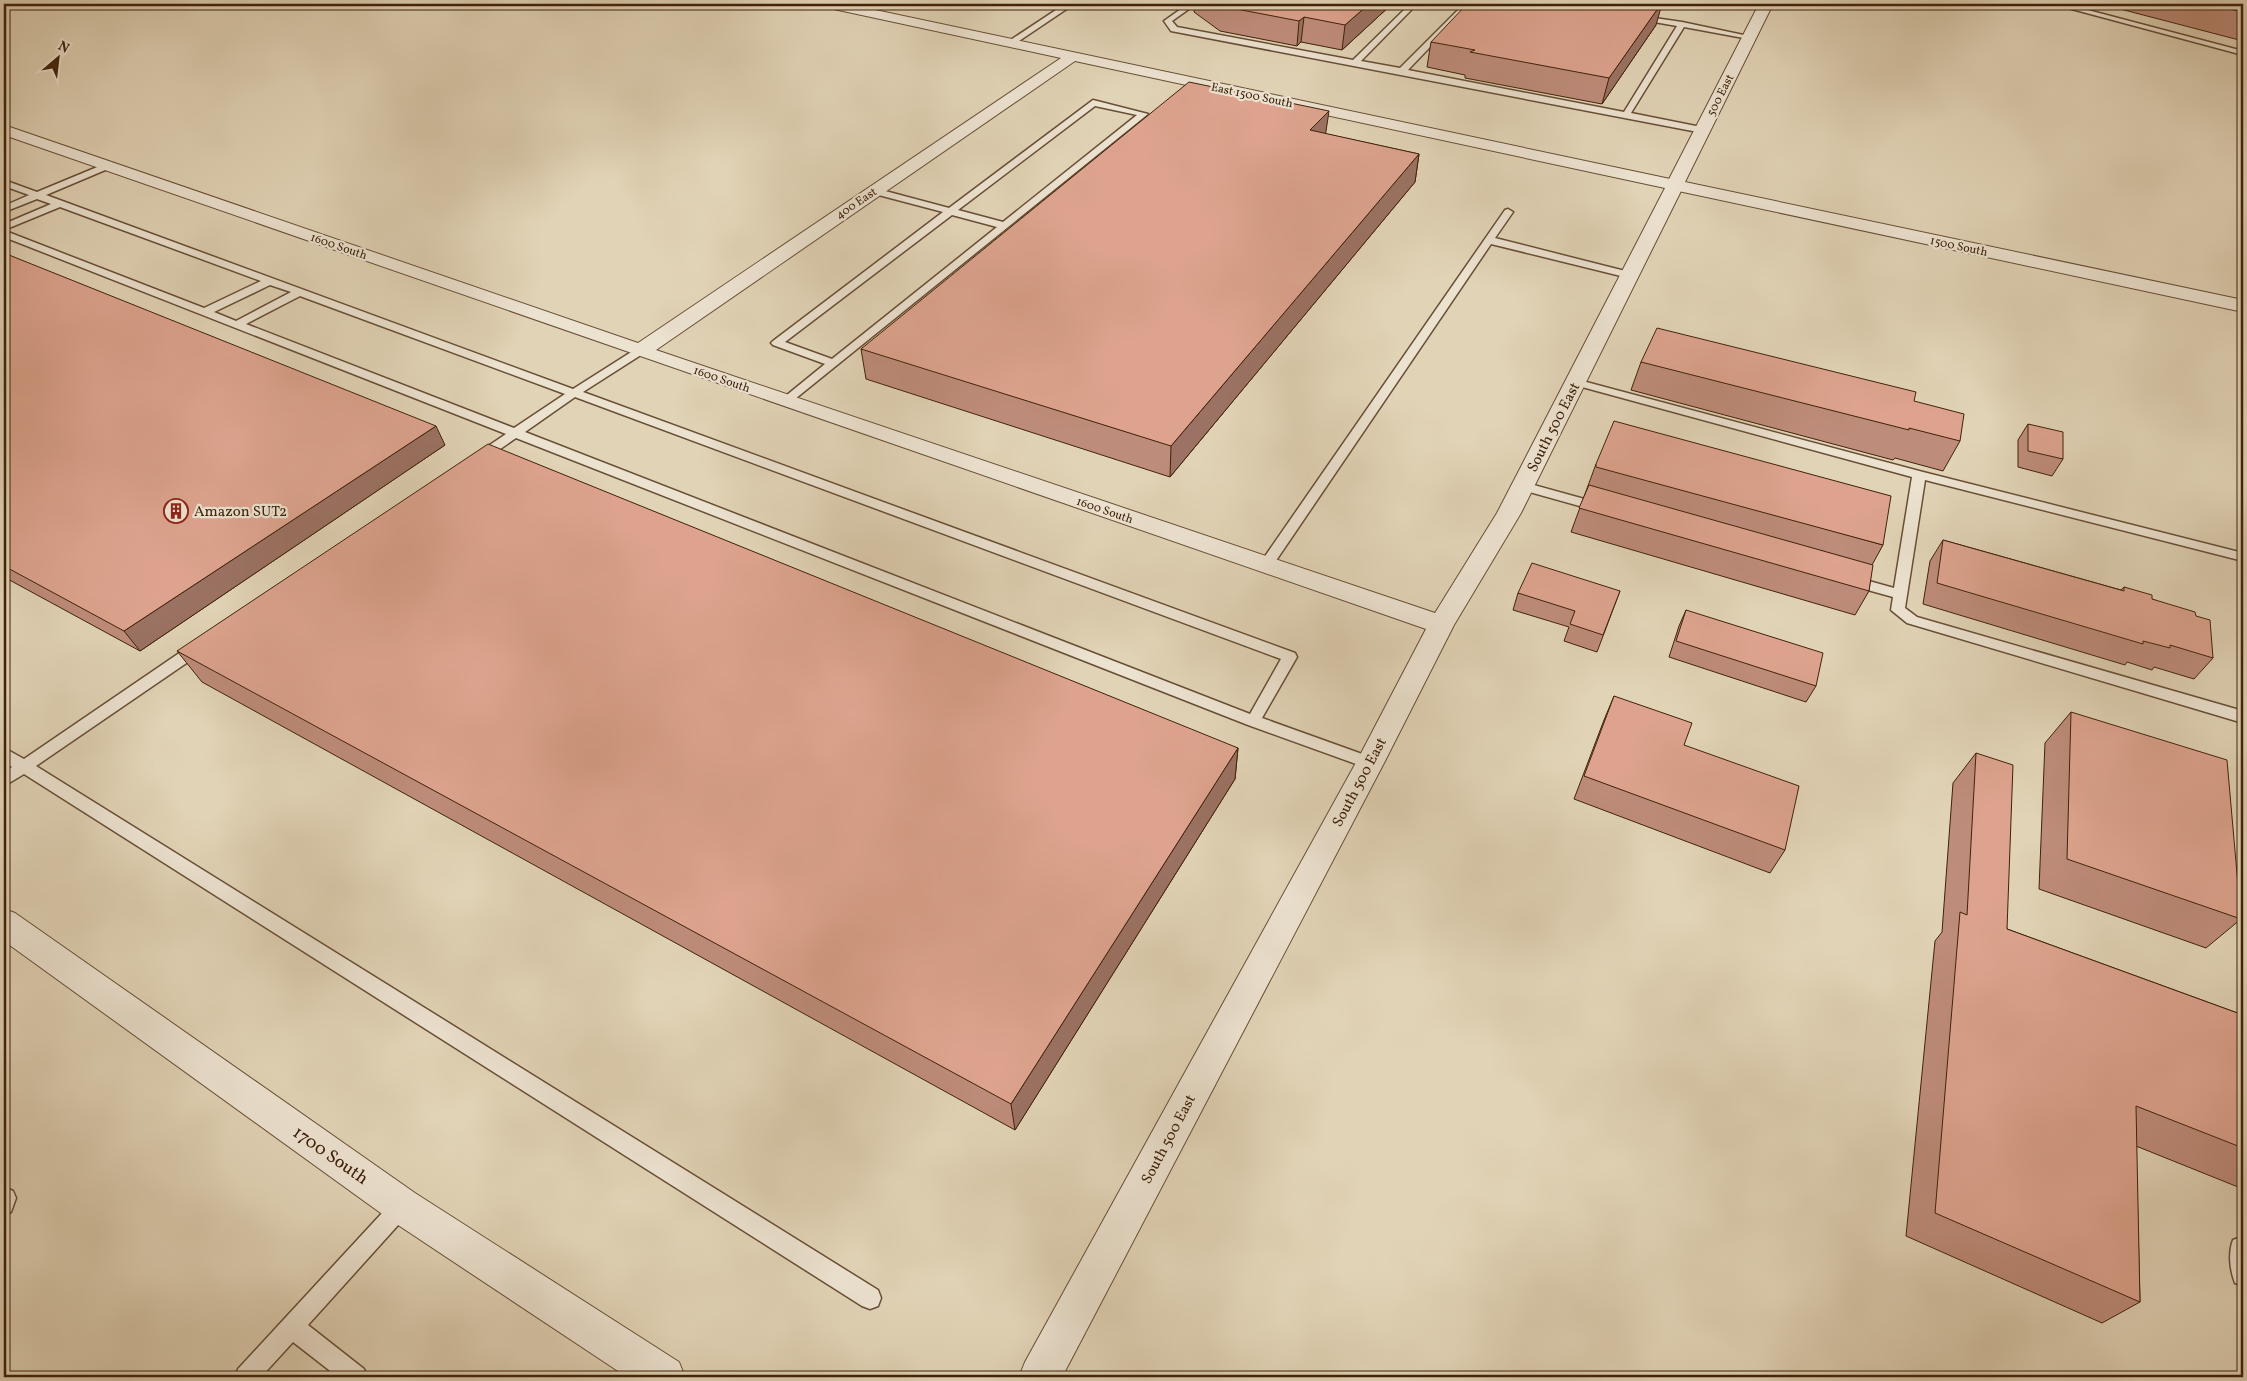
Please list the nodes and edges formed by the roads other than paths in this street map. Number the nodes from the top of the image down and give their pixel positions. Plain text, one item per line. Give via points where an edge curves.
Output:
1 (829, 4) edge
2 (1070, 4) edge
3 (1192, 4) edge
4 (1414, 4) edge
5 (1468, 4) edge
6 (1766, 4) edge
7 (2057, 4) edge
8 (1633, 16) edge
9 (1682, 24) junction
10 (1749, 37) junction
11 (1010, 42) junction
12 (2243, 54) edge
13 (1072, 56) junction
14 (1354, 62) junction
15 (1402, 71) junction
16 (1626, 115) junction
17 (4, 130) edge
18 (1703, 130) junction
19 (107, 166) junction
20 (4, 183) edge
21 (1675, 185) junction
22 (874, 191) junction
23 (36, 195) junction
24 (59, 204) junction
25 (4, 209) edge
26 (950, 211) junction
27 (1508, 212) dead end
28 (1005, 226) junction
29 (4, 227) edge
30 (4, 234) edge
31 (1488, 240) junction
32 (1629, 275) junction
33 (269, 281) junction
34 (299, 292) junction
35 (2243, 306) edge
36 (205, 312) junction
37 (236, 324) junction
38 (640, 351) junction
39 (834, 363) junction
40 (1575, 382) junction
41 (574, 393) junction
42 (786, 401) junction
43 (515, 433) junction
44 (466, 466) edge
45 (1919, 475) junction
46 (1523, 486) junction
47 (1610, 511) edge
48 (2243, 557) edge
49 (1266, 565) junction
50 (1840, 578) edge
51 (1900, 595) junction
52 (1441, 625) junction
53 (212, 639) edge
54 (2243, 718) edge
55 (1253, 721) junction
56 (4, 754) edge
57 (1370, 763) junction
58 (23, 766) junction
59 (4, 780) edge
60 (4, 922) edge
61 (402, 1206) junction
62 (2241, 1248) dead end
63 (2243, 1275) edge
64 (870, 1298) dead end
65 (292, 1327) junction
66 (246, 1377) edge
67 (356, 1377) edge
68 (664, 1377) edge
69 (1040, 1377) edge

1 - 11 street, East 1500 South
2 - 11 lane
3 - 14 lane via 1168,21 1174,29
4 - 14 lane
5 - 15 lane
6 - 10 street, 500 East
7 - 12 lane
8 - 9 lane
9 - 10 lane
9 - 16 lane
10 - 18 street, 500 East
11 - 13 street, East 1500 South
13 - 21 street, East 1500 South
13 - 22 street, 400 East
14 - 15 lane
15 - 16 lane
16 - 18 lane
17 - 19 street, 1600 South
18 - 21 street, 500 East
19 - 23 lane
19 - 38 street, 1600 South
20 - 23 lane
21 - 32 street, South 500 East
21 - 35 street, 1500 South
22 - 26 lane
22 - 38 street, 400 East
23 - 24 lane
23 - 25 lane
24 - 29 lane
24 - 33 lane
26 - 28 lane
26 - 28 lane via 1093,103 1144,114
26 - 39 lane via 776,343
27 - 31 lane
28 - 39 lane
30 - 36 lane
31 - 32 lane
31 - 49 lane
32 - 40 street, South 500 East
33 - 34 lane
33 - 36 lane
34 - 37 lane
34 - 41 lane
36 - 37 lane
37 - 43 lane
38 - 41 lane
38 - 42 street, 1600 South
39 - 42 lane
40 - 45 lane
40 - 46 street, South 500 East
41 - 43 lane
41 - 55 lane via 1290,657
42 - 49 street, 1600 South
43 - 44 lane
43 - 55 lane
45 - 48 lane
45 - 51 lane
46 - 47 lane
46 - 52 street, South 500 East
49 - 52 street, 1600 South
50 - 51 lane
51 - 54 lane via 1898,610 1912,620
52 - 57 street, South 500 East
53 - 58 lane
55 - 57 lane
56 - 58 lane
57 - 69 street, South 500 East
58 - 59 lane
58 - 64 lane
60 - 61 street, 1700 South
61 - 65 lane
61 - 68 street, 1700 South
62 - 63 lane
65 - 66 lane
65 - 67 lane

